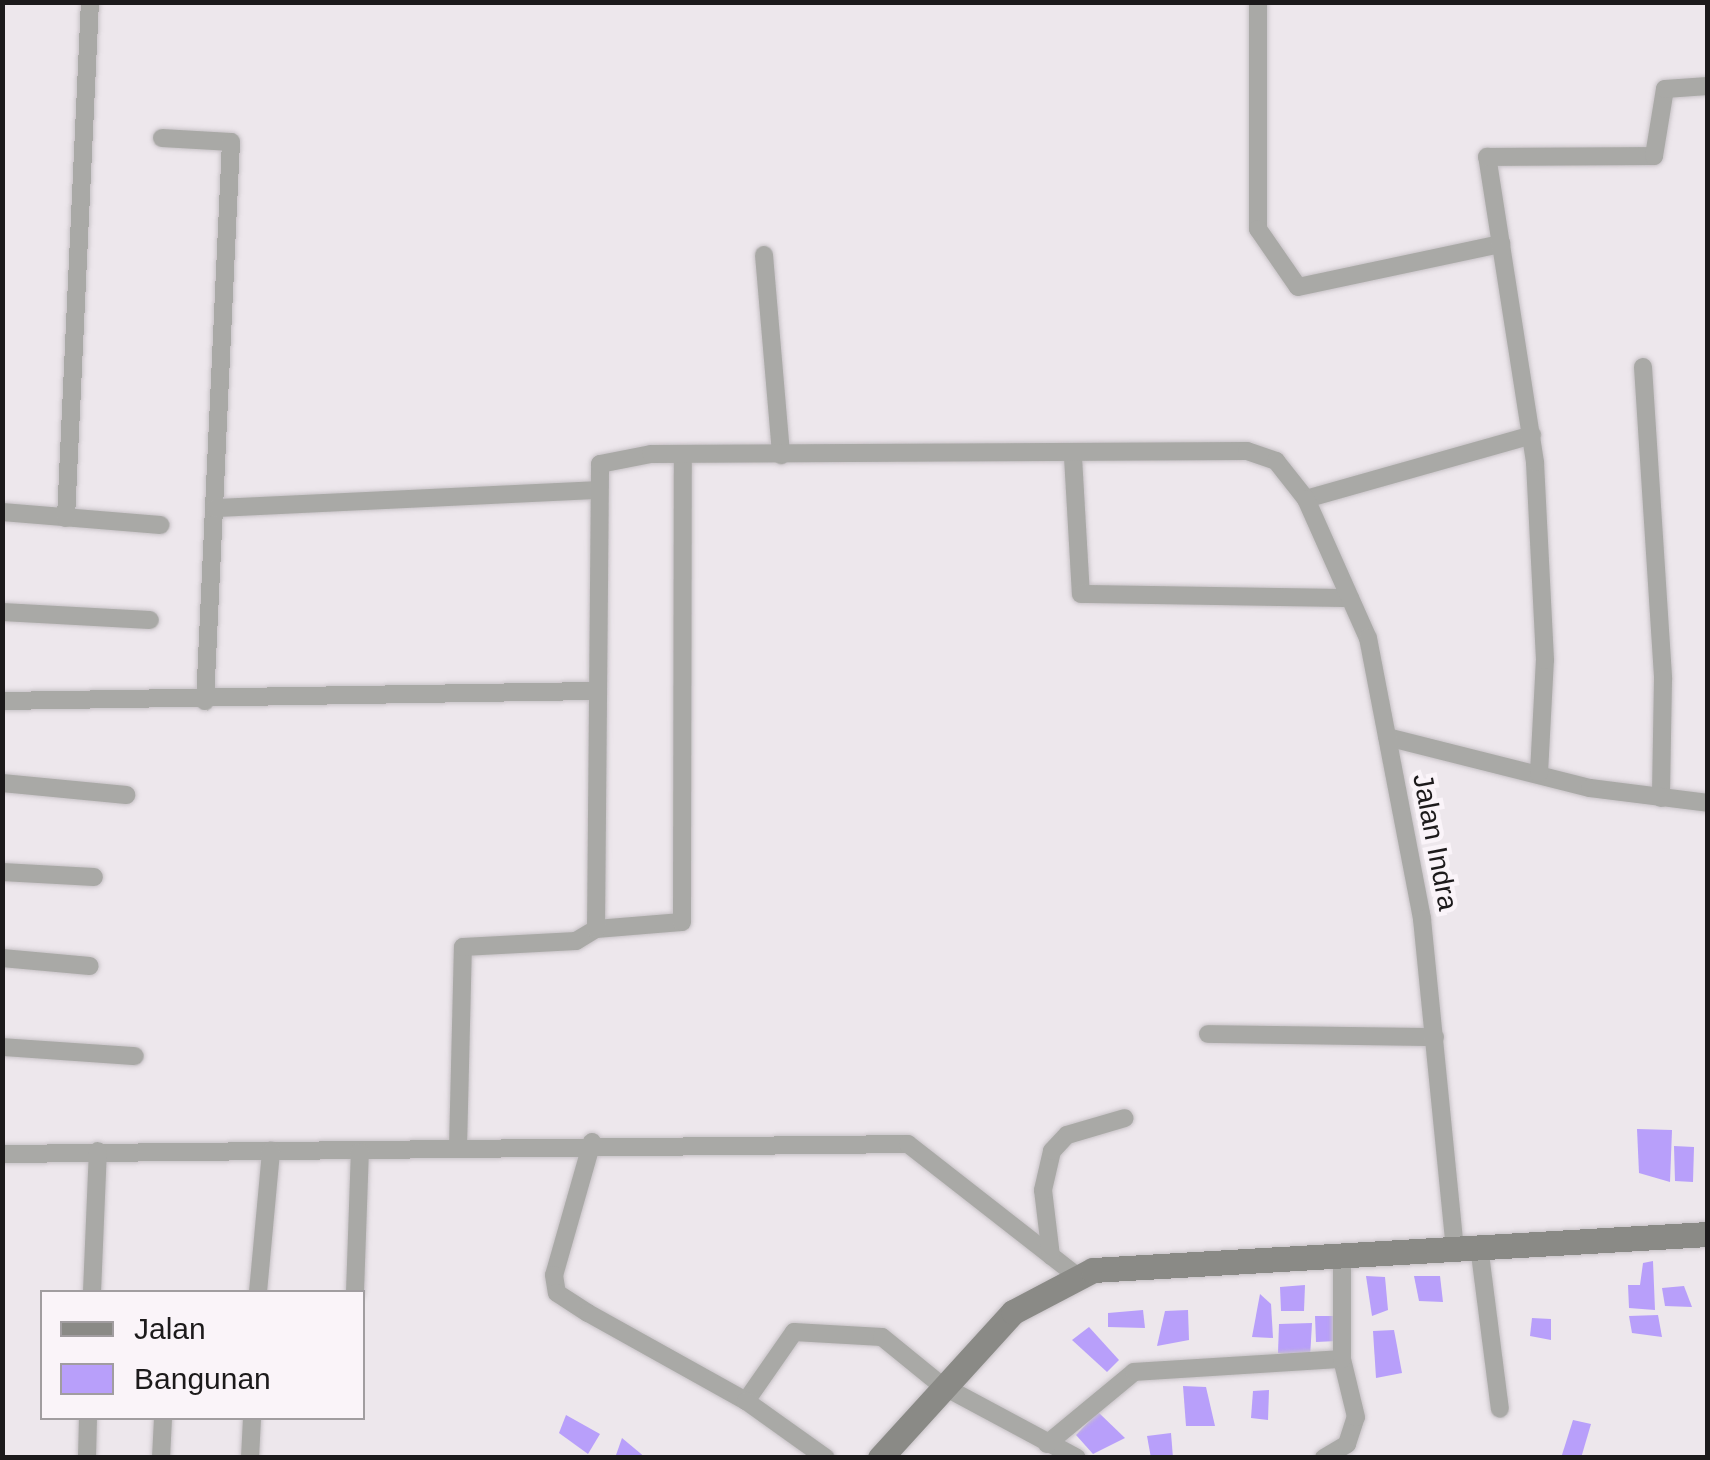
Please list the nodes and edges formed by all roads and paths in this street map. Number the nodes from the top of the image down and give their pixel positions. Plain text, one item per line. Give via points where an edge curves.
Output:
1 (90, 2) edge
2 (1258, 2) edge
3 (1708, 86) edge
4 (162, 138) dead end
5 (1501, 244) junction
6 (764, 255) dead end
7 (1643, 367) dead end
8 (1532, 436) junction
9 (781, 455) junction
10 (683, 456) junction
11 (1073, 458) junction
12 (597, 490) junction
13 (1306, 499) junction
14 (216, 508) junction
15 (2, 512) edge
16 (66, 518) junction
17 (160, 526) dead end
18 (1350, 598) junction
19 (2, 612) edge
20 (150, 620) dead end
21 (594, 691) junction
22 (2, 701) edge
23 (205, 701) junction
24 (1387, 737) junction
25 (1539, 772) junction
26 (2, 784) edge
27 (126, 795) dead end
28 (1661, 798) junction
29 (1708, 802) edge
30 (2, 872) edge
31 (94, 876) dead end
32 (596, 929) junction
33 (2, 958) edge
34 (90, 966) dead end
35 (1208, 1034) dead end
36 (1435, 1037) junction
37 (2, 1047) edge
38 (134, 1056) dead end
39 (1125, 1118) dead end
40 (592, 1142) junction
41 (458, 1148) junction
42 (271, 1150) junction
43 (98, 1151) junction
44 (360, 1152) junction
45 (2, 1154) edge
46 (1708, 1234) edge
47 (1467, 1247) junction
48 (1342, 1253) junction
49 (1051, 1256) junction
50 (1078, 1276) junction
51 (92, 1290) edge
52 (258, 1290) edge
53 (355, 1290) edge
54 (1342, 1359) junction
55 (941, 1385) junction
56 (746, 1400) junction
57 (1500, 1409) dead end
58 (88, 1420) edge
59 (162, 1420) edge
60 (252, 1420) edge
61 (1048, 1444) junction
62 (87, 1458) edge
63 (162, 1458) edge
64 (250, 1458) edge
65 (826, 1458) edge
66 (880, 1458) edge
67 (1077, 1458) edge
68 (1324, 1458) edge

1 - 16 street
2 - 5 street via 1258,229 1298,286
3 - 5 street via 1665,89 1654,156 1490,153
4 - 14 street via 230,142
5 - 8 street
6 - 9 street
7 - 28 street via 1663,679
8 - 13 street
8 - 25 street via 1545,660
9 - 10 street
9 - 11 street
10 - 12 street via 610,458
10 - 32 street via 682,922
11 - 13 street, Jalan Indra via 1247,451 1284,468
11 - 18 street via 1082,594
12 - 14 street
12 - 21 street
13 - 18 street, Jalan Indra
14 - 23 street
15 - 16 street
16 - 17 street
18 - 24 street, Jalan Indra
19 - 20 street
21 - 23 street
21 - 32 street
22 - 23 street
24 - 25 street
24 - 36 street, Jalan Indra
25 - 28 street
26 - 27 street
28 - 29 street
30 - 31 street
32 - 41 street via 576,941 463,947
33 - 34 street
35 - 36 street
36 - 47 street, Jalan Indra
37 - 38 street
39 - 49 street via 1067,1135 1052,1150 1043,1190
40 - 41 street
40 - 49 street via 908,1144
40 - 56 street via 557,1293
41 - 44 street
42 - 43 street
42 - 44 street
42 - 52 street
43 - 45 street
43 - 51 street
44 - 53 street
46 - 47 main road
47 - 48 main road
47 - 57 street, Jalan Indra
48 - 50 main road
48 - 54 street
49 - 50 street
50 - 55 main road via 1012,1312
54 - 61 street via 1134,1372
54 - 68 street via 1356,1417 1347,1444
55 - 56 street via 886,1339 812,1328 788,1336
55 - 61 street
55 - 66 main road
56 - 65 street
58 - 62 street
59 - 63 street
60 - 64 street
61 - 67 street

